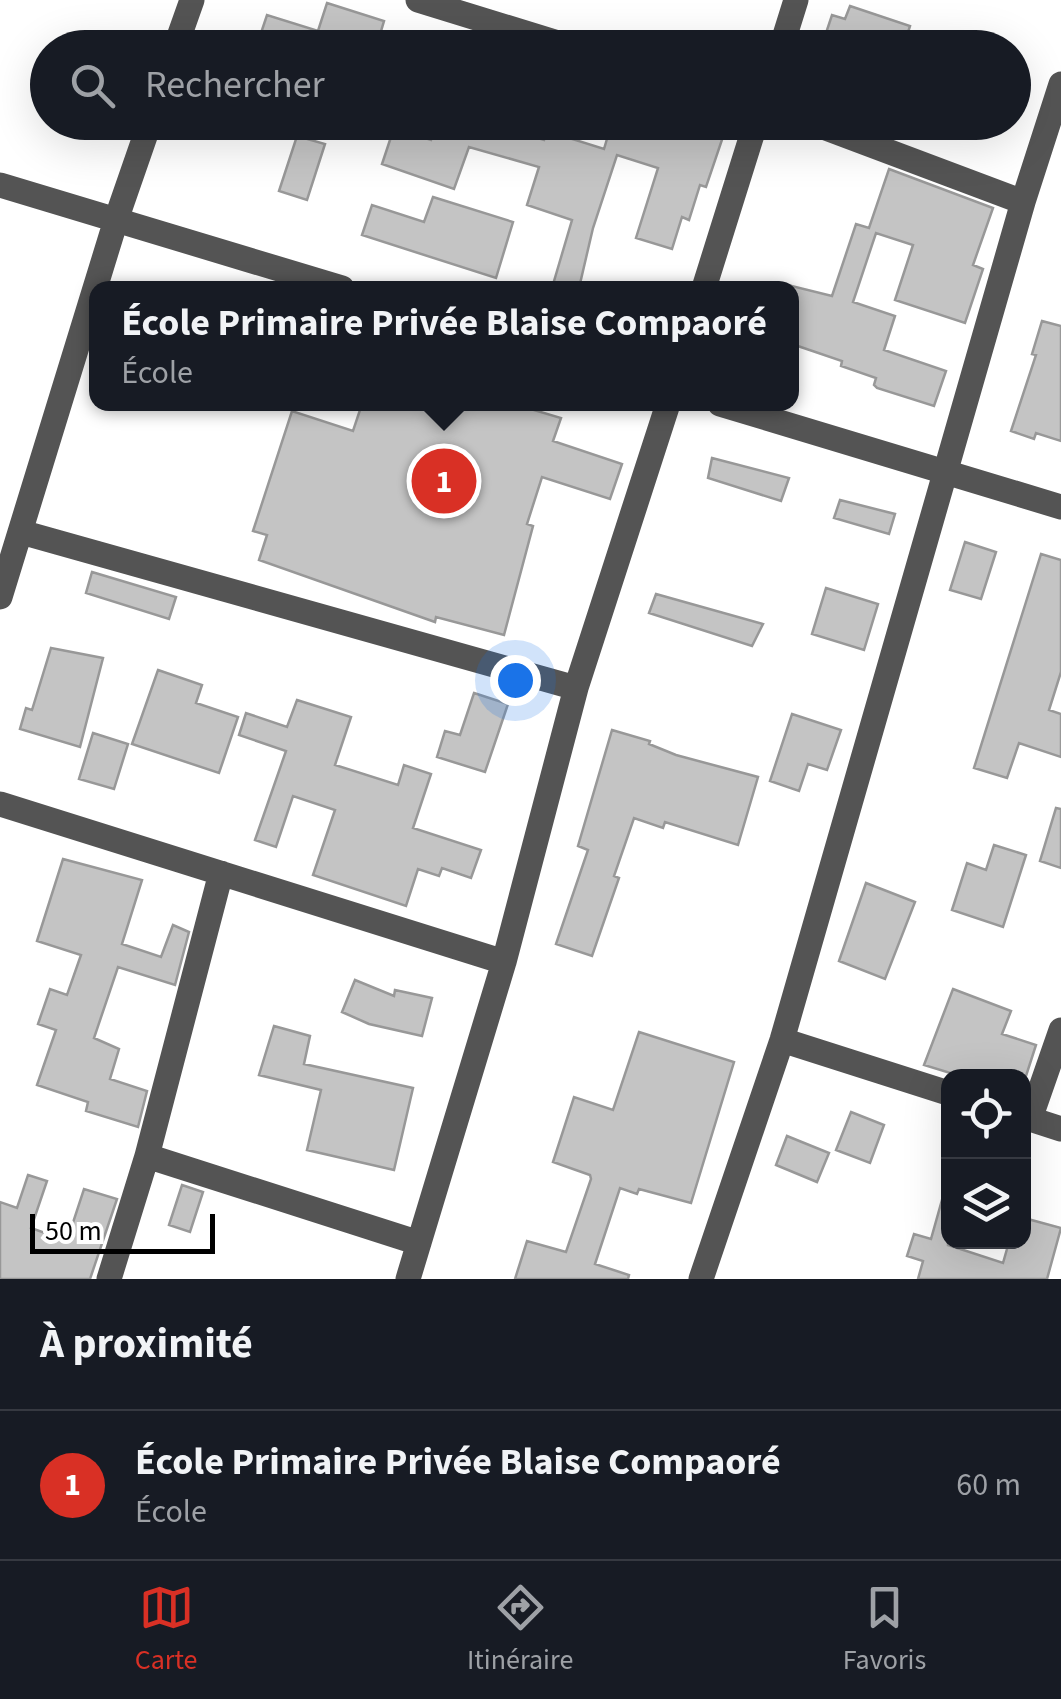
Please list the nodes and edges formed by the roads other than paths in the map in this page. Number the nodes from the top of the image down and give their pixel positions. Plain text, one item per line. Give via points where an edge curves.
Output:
1 (192, 0) edge
2 (418, 0) edge
3 (796, 0) edge
4 (182, 30) edge
5 (516, 30) edge
6 (786, 30) edge
7 (1061, 84) edge
8 (144, 140) edge
9 (750, 140) edge
10 (858, 140) edge
11 (0, 185) edge
12 (1023, 202) junction
13 (116, 220) junction
14 (97, 281) edge
15 (319, 281) edge
16 (706, 281) edge
17 (89, 309) edge
18 (666, 411) edge
19 (743, 411) edge
20 (946, 472) junction
21 (1061, 507) edge
22 (21, 532) junction
23 (0, 597) edge
24 (576, 688) junction
25 (0, 804) edge
26 (221, 873) junction
27 (504, 962) junction
28 (1061, 1030) edge
29 (782, 1040) junction
30 (941, 1091) edge
31 (1031, 1108) edge
32 (1031, 1119) edge
33 (1061, 1129) edge
34 (147, 1156) junction
35 (419, 1244) junction
36 (109, 1279) edge
37 (408, 1279) edge
38 (701, 1279) edge

1 - 4 street
2 - 5 street
3 - 6 street
7 - 12 street
8 - 13 street
9 - 16 street
10 - 12 street
11 - 13 street
12 - 20 street
13 - 14 street
13 - 15 street
17 - 22 street
18 - 24 street
19 - 20 street
20 - 21 street
20 - 29 street
22 - 23 street
22 - 24 street
24 - 27 street
25 - 26 street
26 - 27 street
26 - 34 street
27 - 35 street
28 - 31 street
29 - 30 street
29 - 38 street
32 - 33 street
34 - 35 street
34 - 36 street
35 - 37 street

